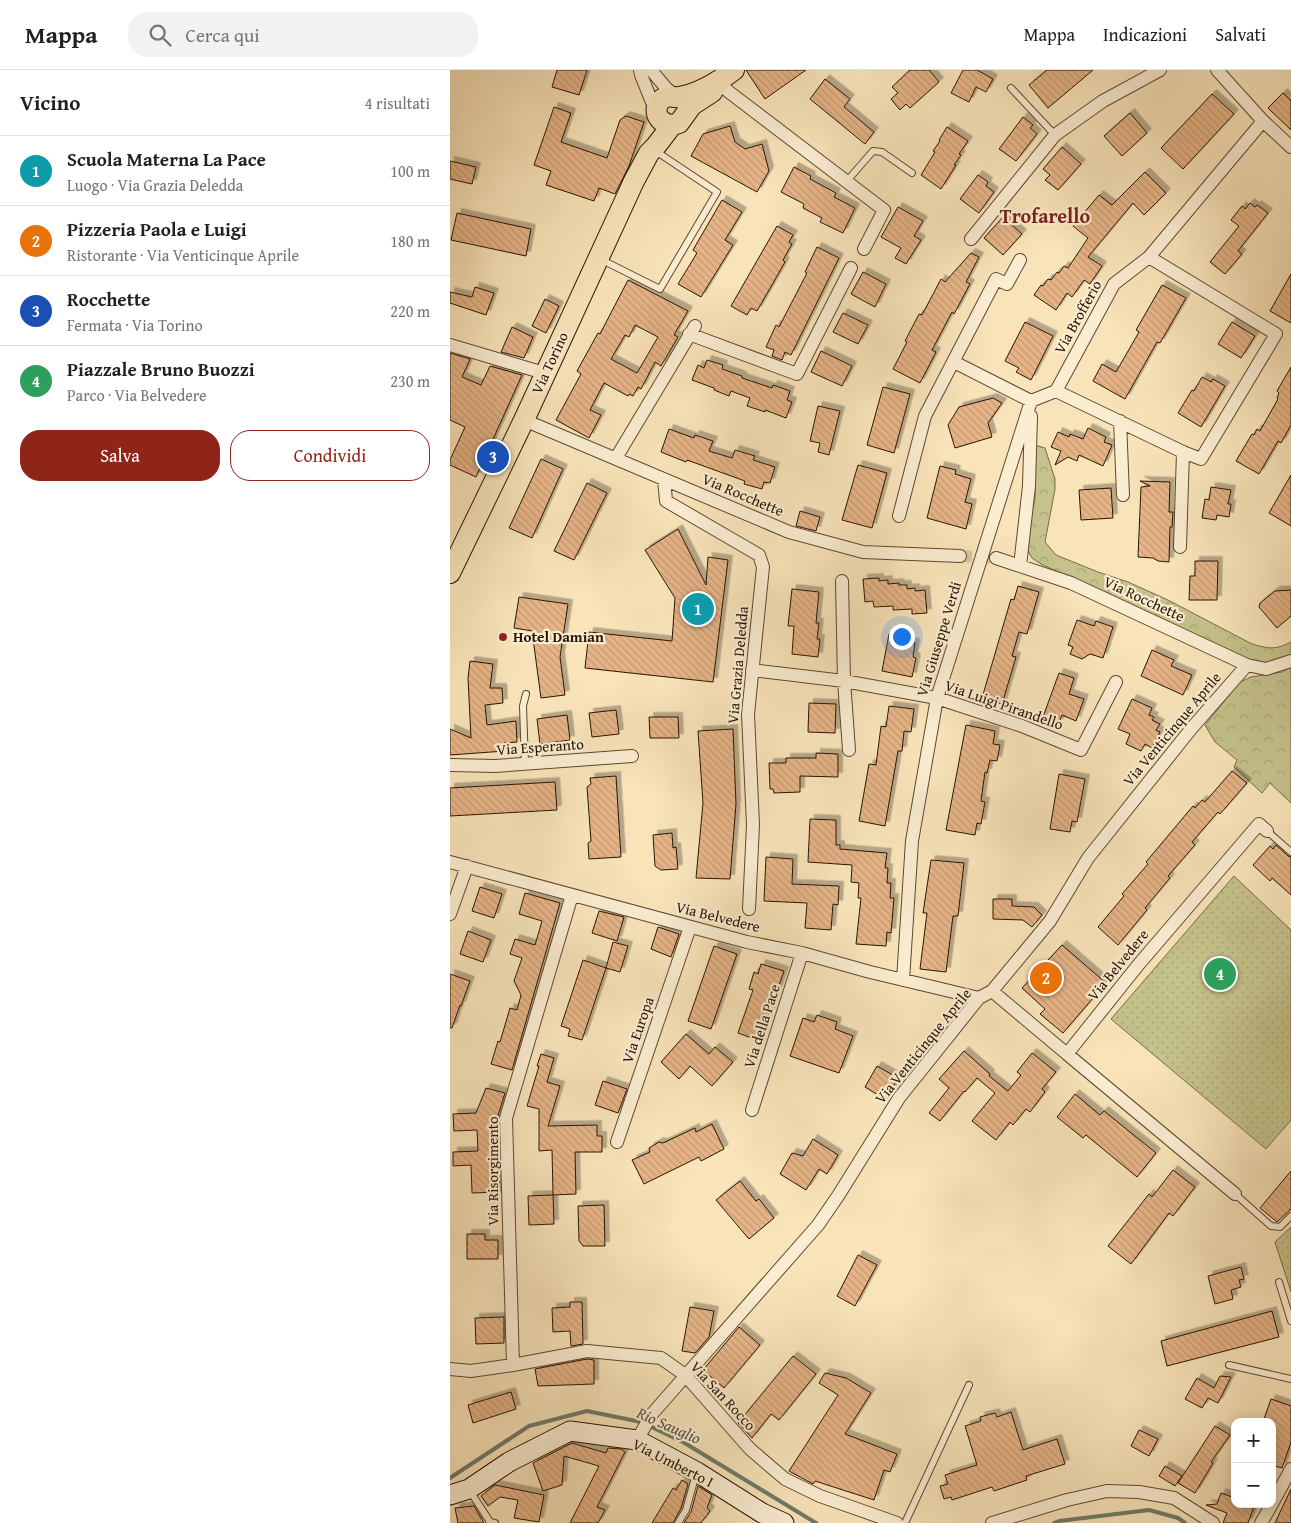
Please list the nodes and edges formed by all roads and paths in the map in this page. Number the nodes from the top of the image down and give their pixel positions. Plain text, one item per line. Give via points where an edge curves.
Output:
1 (640, 70) edge
2 (650, 70) edge
3 (734, 70) edge
4 (1160, 70) edge
5 (1216, 70) edge
6 (718, 82) junction
7 (1010, 88) dead end
8 (670, 113) junction
9 (1263, 121) junction
10 (1055, 135) junction
11 (1291, 147) edge
12 (649, 153) junction
13 (912, 173) dead end
14 (847, 181) junction
15 (972, 239) dead end
16 (864, 248) dead end
17 (1150, 257) junction
18 (598, 258) junction
19 (1020, 260) dead end
20 (851, 268) dead end
21 (450, 346) edge
22 (954, 362) junction
23 (544, 374) junction
24 (1056, 391) junction
25 (1031, 401) junction
26 (524, 420) junction
27 (1120, 421) junction
28 (1184, 452) junction
29 (616, 458) junction
30 (664, 479) junction
31 (1123, 495) dead end
32 (899, 516) dead end
33 (1180, 547) dead end
34 (960, 556) tunnel mouth
35 (996, 558) tunnel mouth
36 (1020, 566) junction
37 (451, 570) edge
38 (842, 582) dead end
39 (1291, 661) edge
40 (1247, 665) junction
41 (752, 670) junction
42 (844, 681) junction
43 (1116, 682) dead end
44 (526, 694) dead end
45 (936, 698) junction
46 (848, 750) dead end
47 (632, 756) dead end
48 (525, 764) junction
49 (450, 765) edge
50 (1263, 827) joint
51 (1291, 852) edge
52 (450, 862) edge
53 (467, 866) junction
54 (572, 895) junction
55 (748, 908) dead end
56 (450, 914) edge
57 (690, 927) junction
58 (802, 953) junction
59 (903, 980) junction
60 (992, 991) junction
61 (979, 998) junction
62 (1067, 1054) junction
63 (752, 1110) dead end
64 (618, 1142) dead end
65 (1235, 1194) joint
66 (1291, 1216) edge
67 (1279, 1282) dead end
68 (1291, 1321) edge
69 (513, 1365) junction
70 (1229, 1365) dead end
71 (450, 1370) edge
72 (685, 1375) junction
73 (1291, 1379) edge
74 (969, 1385) dead end
75 (639, 1437) junction
76 (1291, 1469) edge
77 (697, 1472) junction
78 (469, 1489) junction
79 (450, 1495) edge
80 (1276, 1497) edge
81 (1270, 1508) edge
82 (492, 1523) edge
83 (678, 1523) edge
84 (784, 1523) edge
85 (897, 1523) edge
86 (905, 1523) edge
87 (992, 1523) edge
88 (1213, 1523) edge
89 (1261, 1523) edge

1 - 8 street
2 - 8 street via 667,89
3 - 6 main road, Via Torino
4 - 10 street via 1103,102
5 - 9 street
6 - 8 main road, Via Torino via 712,92 692,105
6 - 14 street
7 - 10 lane
8 - 12 main road, Via Torino via 656,146
9 - 11 street
9 - 17 street, Via Brofferio
10 - 15 street
12 - 18 main road, Via Torino
12 - 18 lane via 660,154 717,192 660,289
13 - 14 lane via 882,152 873,151
14 - 16 street via 884,210
17 - 24 street, Via Brofferio via 1114,284
17 - 28 street via 1276,334 1201,459
18 - 23 main road, Via Torino
19 - 22 street via 1007,284 996,279
20 - 29 street via 797,374 692,330
21 - 23 street
22 - 25 street
22 - 32 street via 925,416
23 - 26 main road, Via Torino
24 - 25 street
24 - 27 street
25 - 36 street via 1029,486
25 - 45 street, Via Giuseppe Verdi
26 - 29 street, Via Rocchette
26 - 37 main road, Via Torino
27 - 28 street
27 - 31 street
28 - 33 street
29 - 30 street, Via Rocchette
30 - 34 street, Via Rocchette via 789,532 853,550
30 - 41 street, Via Grazia Deledda via 666,501 759,555 763,567
35 - 36 street, Via Rocchette
36 - 40 street, Via Rocchette via 1071,583
38 - 42 street
39 - 40 street via 1266,669
40 - 60 street, Via Venticinque Aprile via 1191,729 1088,858 1050,921
41 - 42 street, Via Luigi Pirandello
41 - 55 street, Via Grazia Deledda via 748,714 753,825
42 - 45 street, Via Luigi Pirandello
42 - 46 street
43 - 45 street, Via Luigi Pirandello via 1081,750 1022,726
44 - 48 lane
45 - 59 street, Via Giuseppe Verdi via 912,841
47 - 48 street, Via Esperanto
48 - 49 street, Via Esperanto
50 - 51 lane
50 - 62 street, Via Belvedere via 1139,964
52 - 53 street, Via Belvedere
53 - 54 street, Via Belvedere
53 - 56 street
54 - 57 street, Via Belvedere
54 - 69 street, Via Risorgimento via 506,1118
57 - 58 street, Via Belvedere
57 - 64 street, Via Europa
58 - 59 street, Via Belvedere
58 - 63 street, Via della Pace
59 - 61 street, Via Belvedere
60 - 61 street, Via Venticinque Aprile
60 - 62 street
61 - 72 street, Via Venticinque Aprile via 899,1098 818,1225
62 - 65 street
65 - 66 lane via 1271,1226 1280,1227
67 - 68 lane
69 - 71 street, Via San Rocco via 471,1371
69 - 72 street, Via San Rocco via 587,1351 661,1358
70 - 73 lane
72 - 75 street, Via Venticinque Aprile via 652,1414
72 - 85 street, Via San Rocco via 750,1449 785,1479 820,1496
74 - 86 lane
75 - 77 street, Via Umberto I
75 - 78 street, Via Umberto I via 570,1431 508,1462
76 - 80 street
77 - 83 lane via 686,1510
77 - 84 street, Via Umberto I via 762,1515
78 - 79 street, Via Umberto I
78 - 82 lane
81 - 89 street
87 - 88 street via 1107,1491 1174,1498

